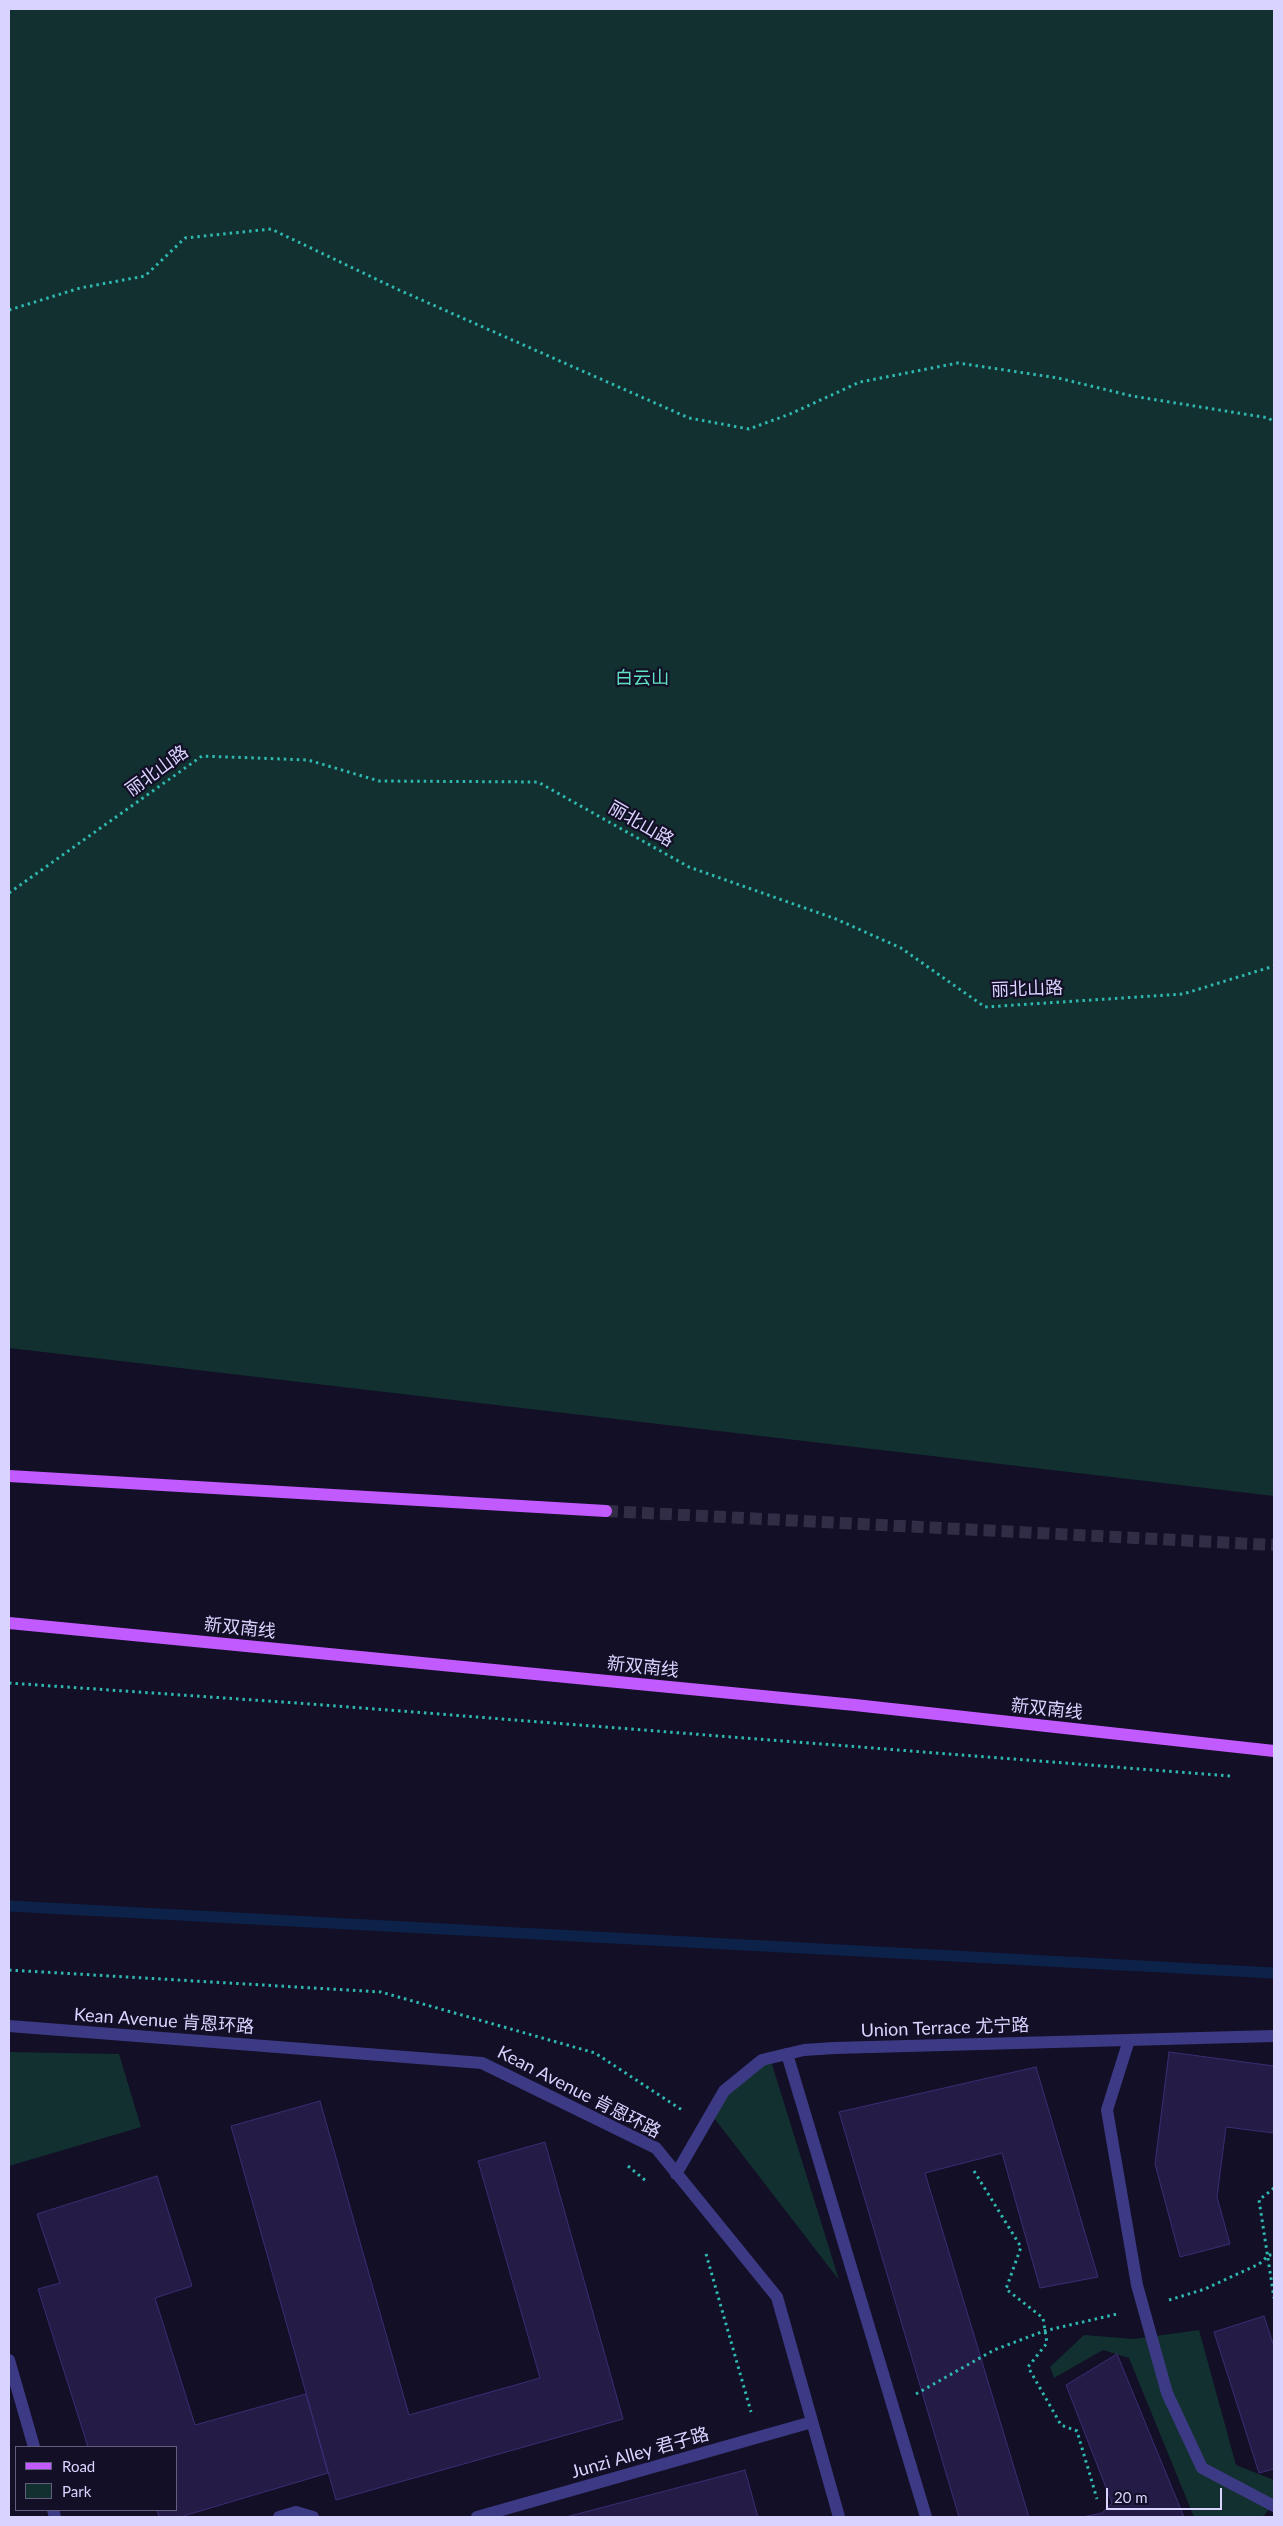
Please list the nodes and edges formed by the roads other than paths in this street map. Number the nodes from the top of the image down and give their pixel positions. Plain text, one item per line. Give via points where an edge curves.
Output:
1 (9, 1476) edge
2 (606, 1511) tunnel mouth
3 (9, 1623) edge
4 (1274, 1751) edge
5 (9, 2026) edge
6 (1274, 2036) edge
7 (1129, 2040) junction
8 (787, 2054) junction
9 (676, 2174) junction
10 (9, 2360) edge
11 (812, 2422) junction
12 (34, 2446) edge
13 (1274, 2506) edge
14 (279, 2517) edge
15 (313, 2517) edge
16 (477, 2517) edge
17 (839, 2517) edge
18 (926, 2517) edge

1 - 2 main road
3 - 4 main road, 新双南线 via 855,1705
5 - 9 street, Kean Avenue 肯恩环路 via 482,2063 656,2148
6 - 7 street, Union Terrace 尤宁路
7 - 8 street, Union Terrace 尤宁路 via 834,2048
7 - 13 street via 1107,2110 1143,2307 1167,2393 1202,2468
8 - 9 street, Union Terrace 尤宁路 via 762,2060 724,2091
8 - 18 street
9 - 11 street, Kean Avenue 肯恩环路 via 777,2297
10 - 12 street
11 - 16 street, Junzi Alley 君子路
11 - 17 street, Kean Avenue 肯恩环路
14 - 15 street via 296,2512

